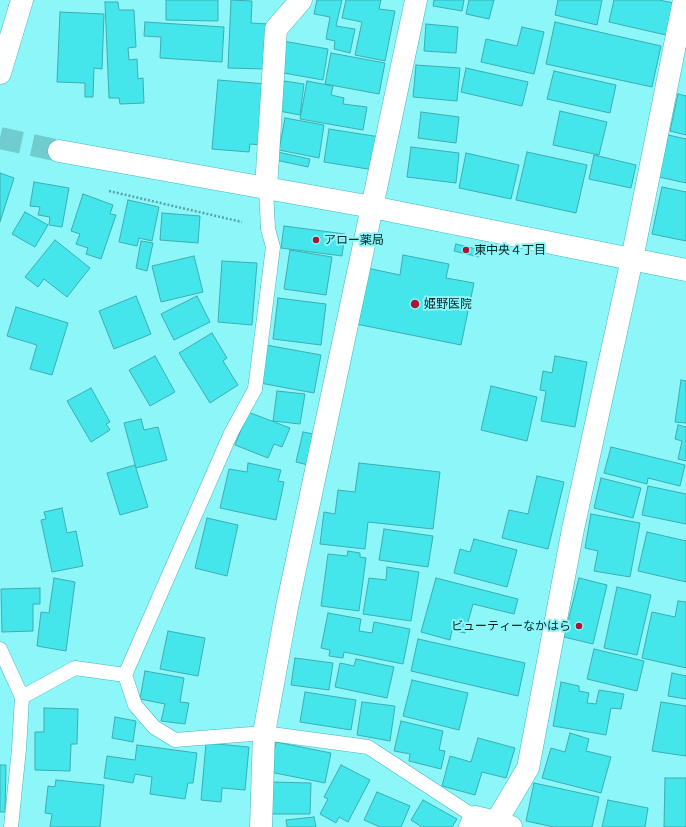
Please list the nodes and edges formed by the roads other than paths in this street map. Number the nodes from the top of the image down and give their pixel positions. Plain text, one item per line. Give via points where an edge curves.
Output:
1 (22, 0) edge
2 (301, 0) edge
3 (416, 0) edge
4 (684, 0) edge
5 (0, 73) edge
6 (58, 150) tunnel mouth
7 (266, 188) junction
8 (372, 207) junction
9 (632, 259) junction
10 (686, 270) edge
11 (0, 649) edge
12 (125, 675) junction
13 (22, 697) junction
14 (264, 733) junction
15 (488, 823) edge
16 (10, 827) edge
17 (261, 827) edge

1 - 5 street
2 - 7 street via 276,29
3 - 8 street
4 - 9 street
6 - 7 street
7 - 8 street
7 - 12 lane via 268,229 273,247 255,390 231,433
8 - 9 street
8 - 14 street via 287,607
9 - 10 street
9 - 15 street via 573,529 528,768
11 - 13 lane
12 - 13 lane via 75,668
12 - 14 lane via 135,705 154,727 175,740
13 - 16 lane
14 - 15 lane via 368,747
14 - 17 street

